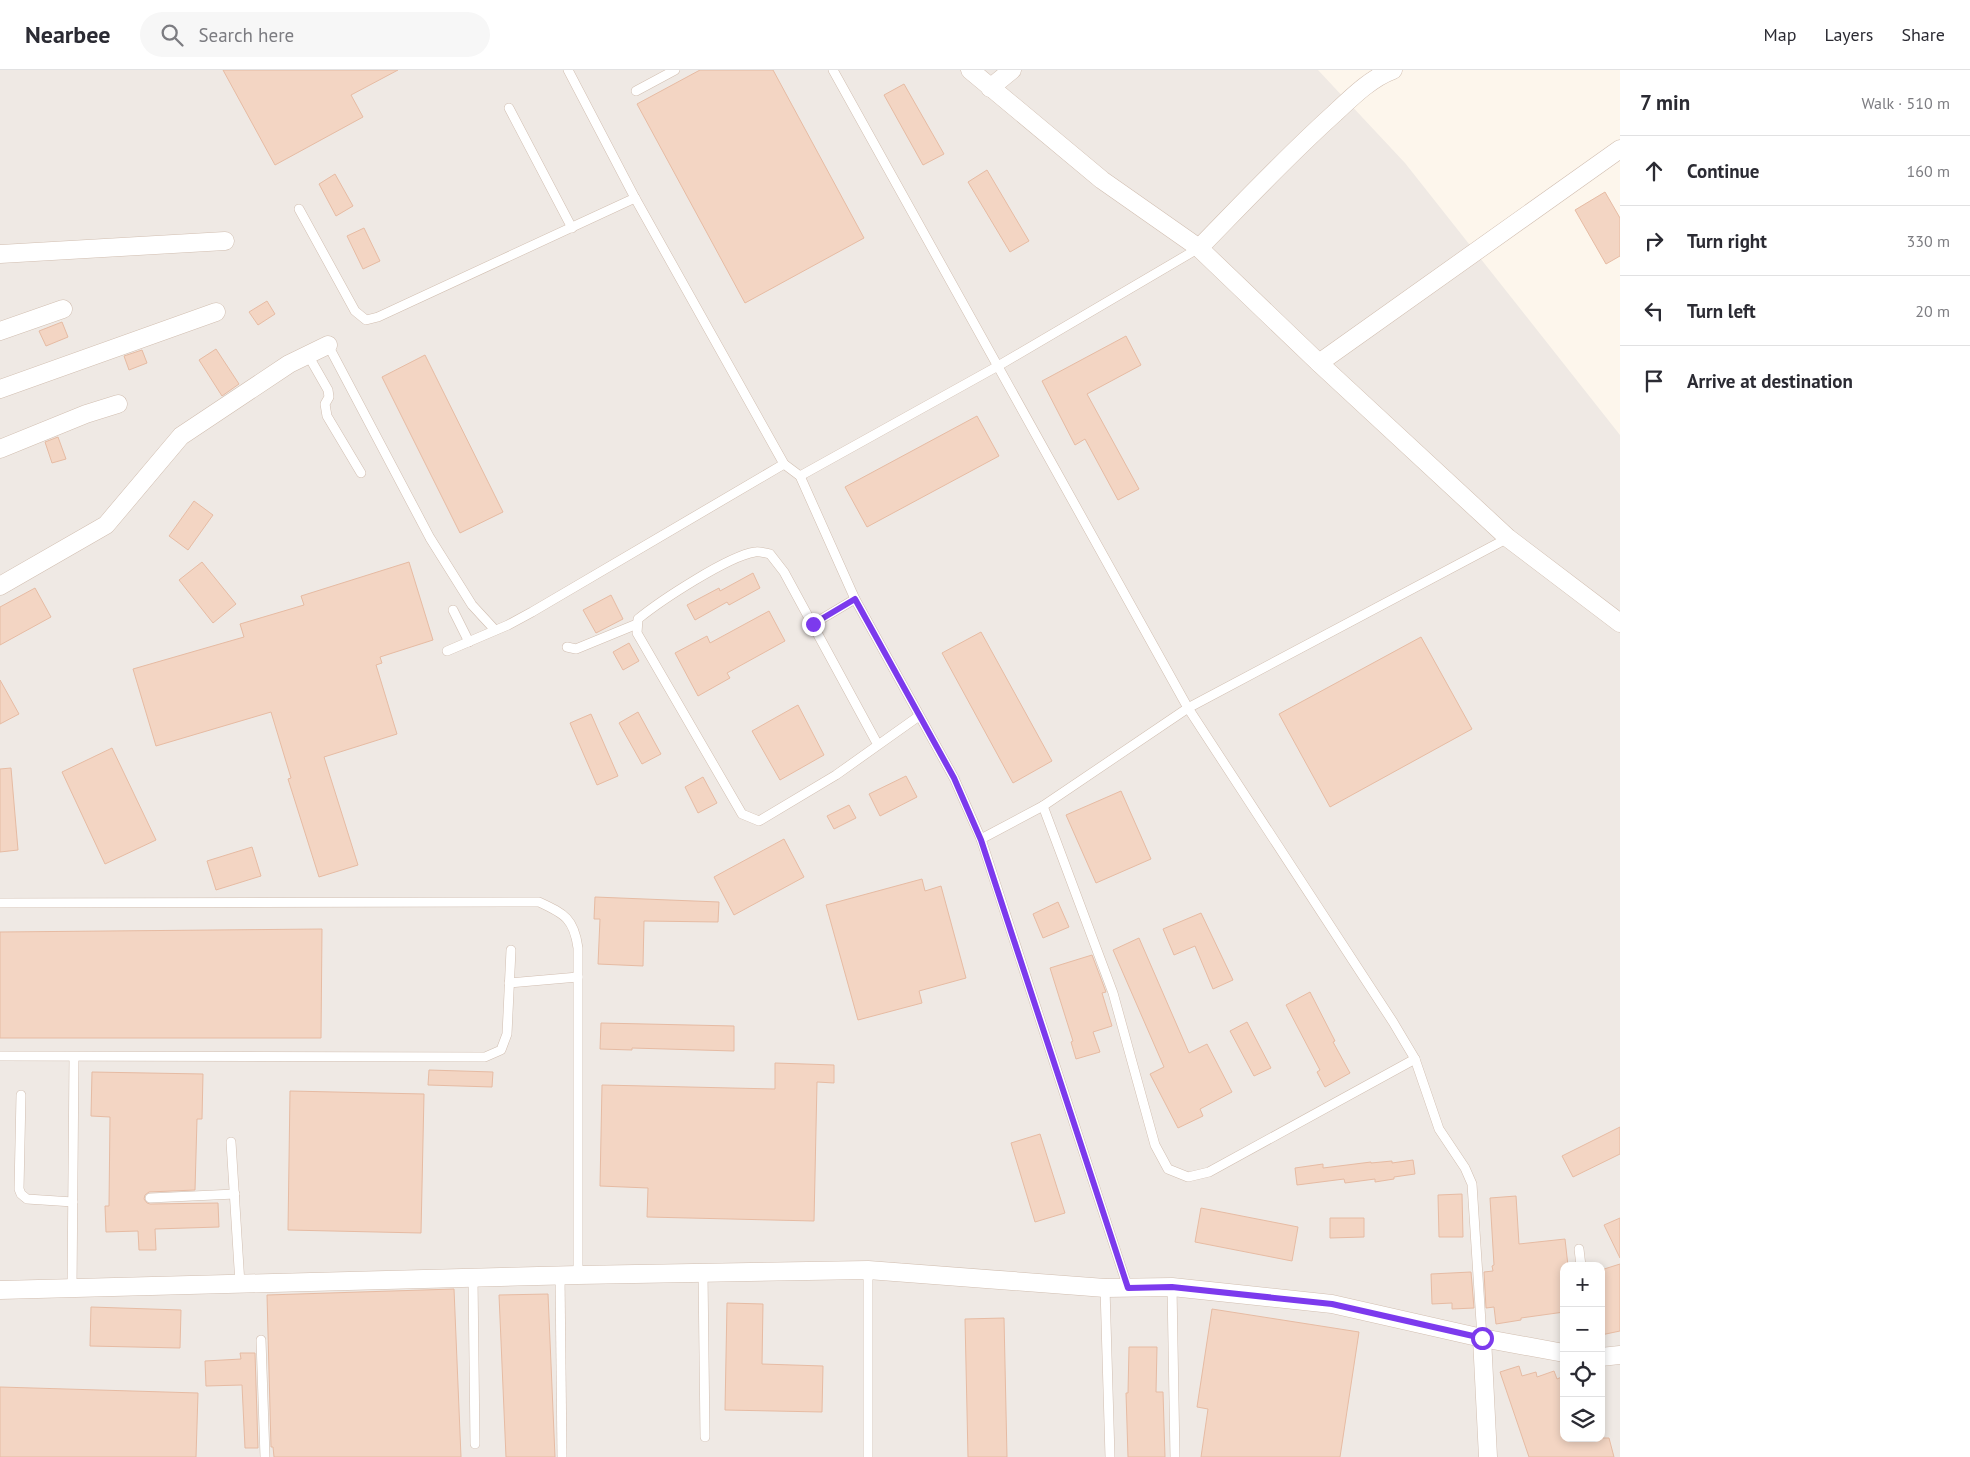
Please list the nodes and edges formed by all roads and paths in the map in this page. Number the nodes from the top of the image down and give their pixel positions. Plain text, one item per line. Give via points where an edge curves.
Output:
1 (568, 70) edge
2 (675, 70) edge
3 (833, 70) edge
4 (970, 70) edge
5 (1012, 70) edge
6 (1393, 70) edge
7 (990, 88) junction
8 (636, 91) dead end
9 (509, 108) dead end
10 (1620, 149) edge
11 (635, 198) junction
12 (299, 209) dead end
13 (572, 228) junction
14 (226, 242) dead end
15 (1199, 248) junction
16 (0, 254) edge
17 (64, 309) dead end
18 (216, 312) dead end
19 (0, 331) edge
20 (328, 345) joint
21 (308, 355) junction
22 (1319, 363) junction
23 (998, 366) junction
24 (0, 389) edge
25 (118, 404) dead end
26 (0, 449) edge
27 (784, 464) junction
28 (361, 473) dead end
29 (800, 476) junction
30 (1508, 538) junction
31 (0, 586) edge
32 (855, 599) junction
33 (453, 610) dead end
34 (1620, 623) edge
35 (637, 624) junction
36 (813, 624) junction
37 (495, 630) junction
38 (469, 642) junction
39 (567, 647) dead end
40 (447, 651) dead end
41 (1188, 708) junction
42 (919, 716) junction
43 (878, 745) junction
44 (1043, 806) junction
45 (981, 840) junction
46 (0, 903) edge
47 (510, 950) dead end
48 (578, 977) junction
49 (509, 983) junction
50 (0, 1056) edge
51 (74, 1057) junction
52 (1415, 1059) junction
53 (21, 1095) dead end
54 (232, 1142) dead end
55 (235, 1194) junction
56 (150, 1198) dead end
57 (72, 1202) junction
58 (1578, 1248) dead end
59 (1580, 1262) edge
60 (868, 1270) junction
61 (703, 1273) junction
62 (578, 1275) junction
63 (560, 1276) junction
64 (473, 1278) junction
65 (240, 1284) junction
66 (1172, 1287) junction
67 (72, 1288) junction
68 (1105, 1288) junction
69 (1128, 1288) junction
70 (0, 1290) edge
71 (1482, 1338) junction
72 (260, 1340) dead end
73 (1560, 1352) edge
74 (1620, 1355) edge
75 (1605, 1357) edge
76 (705, 1437) dead end
77 (475, 1444) dead end
78 (265, 1457) edge
79 (562, 1457) edge
80 (868, 1457) edge
81 (1110, 1457) edge
82 (1175, 1457) edge
83 (1488, 1457) edge

1 - 11 lane
2 - 8 lane
3 - 23 lane
4 - 7 street
5 - 7 street
6 - 15 street via 1359,92 1301,144
7 - 15 street via 1102,180
9 - 13 lane
10 - 22 street
11 - 13 lane
11 - 27 lane
12 - 13 lane via 355,311 366,320
14 - 16 street
15 - 22 street
15 - 23 lane
17 - 19 street
18 - 24 street
20 - 21 street
20 - 37 lane via 430,538 472,605
21 - 28 lane via 328,390 325,404 328,416
21 - 31 street via 289,364 181,436 106,525
22 - 30 street
23 - 29 lane
23 - 41 lane
25 - 26 street
27 - 29 lane
27 - 37 lane via 532,612
29 - 32 lane
30 - 34 street
30 - 41 lane
32 - 36 lane
32 - 42 lane
33 - 38 lane
35 - 36 lane via 638,619 650,609 731,560 756,552 770,554 784,572
35 - 39 lane via 576,650
35 - 43 lane via 637,633 742,814 758,821 836,775
36 - 43 lane
37 - 38 lane
38 - 40 lane
41 - 44 lane
41 - 52 lane
42 - 43 lane
42 - 45 lane via 954,778
44 - 45 lane
44 - 52 lane via 1113,993 1155,1145 1168,1169 1188,1177 1209,1172
45 - 69 lane
46 - 48 lane via 539,902 561,912 575,930
47 - 49 lane
48 - 49 lane
48 - 62 lane
49 - 51 lane via 507,1034 501,1050 485,1057
50 - 51 lane
51 - 57 lane
52 - 71 lane via 1439,1129 1472,1184
53 - 57 lane via 21,1194 27,1199
54 - 55 lane
55 - 56 lane
55 - 65 lane
57 - 67 lane
58 - 59 lane
60 - 61 street
60 - 68 street
60 - 80 lane
61 - 62 street
61 - 76 lane
62 - 63 street
63 - 64 street
63 - 79 lane
64 - 65 street
64 - 77 lane
65 - 67 street
66 - 69 street
66 - 71 street via 1332,1304
66 - 82 lane
67 - 70 street
68 - 69 street
68 - 81 lane
71 - 73 street
71 - 83 street
72 - 78 lane
74 - 75 street

